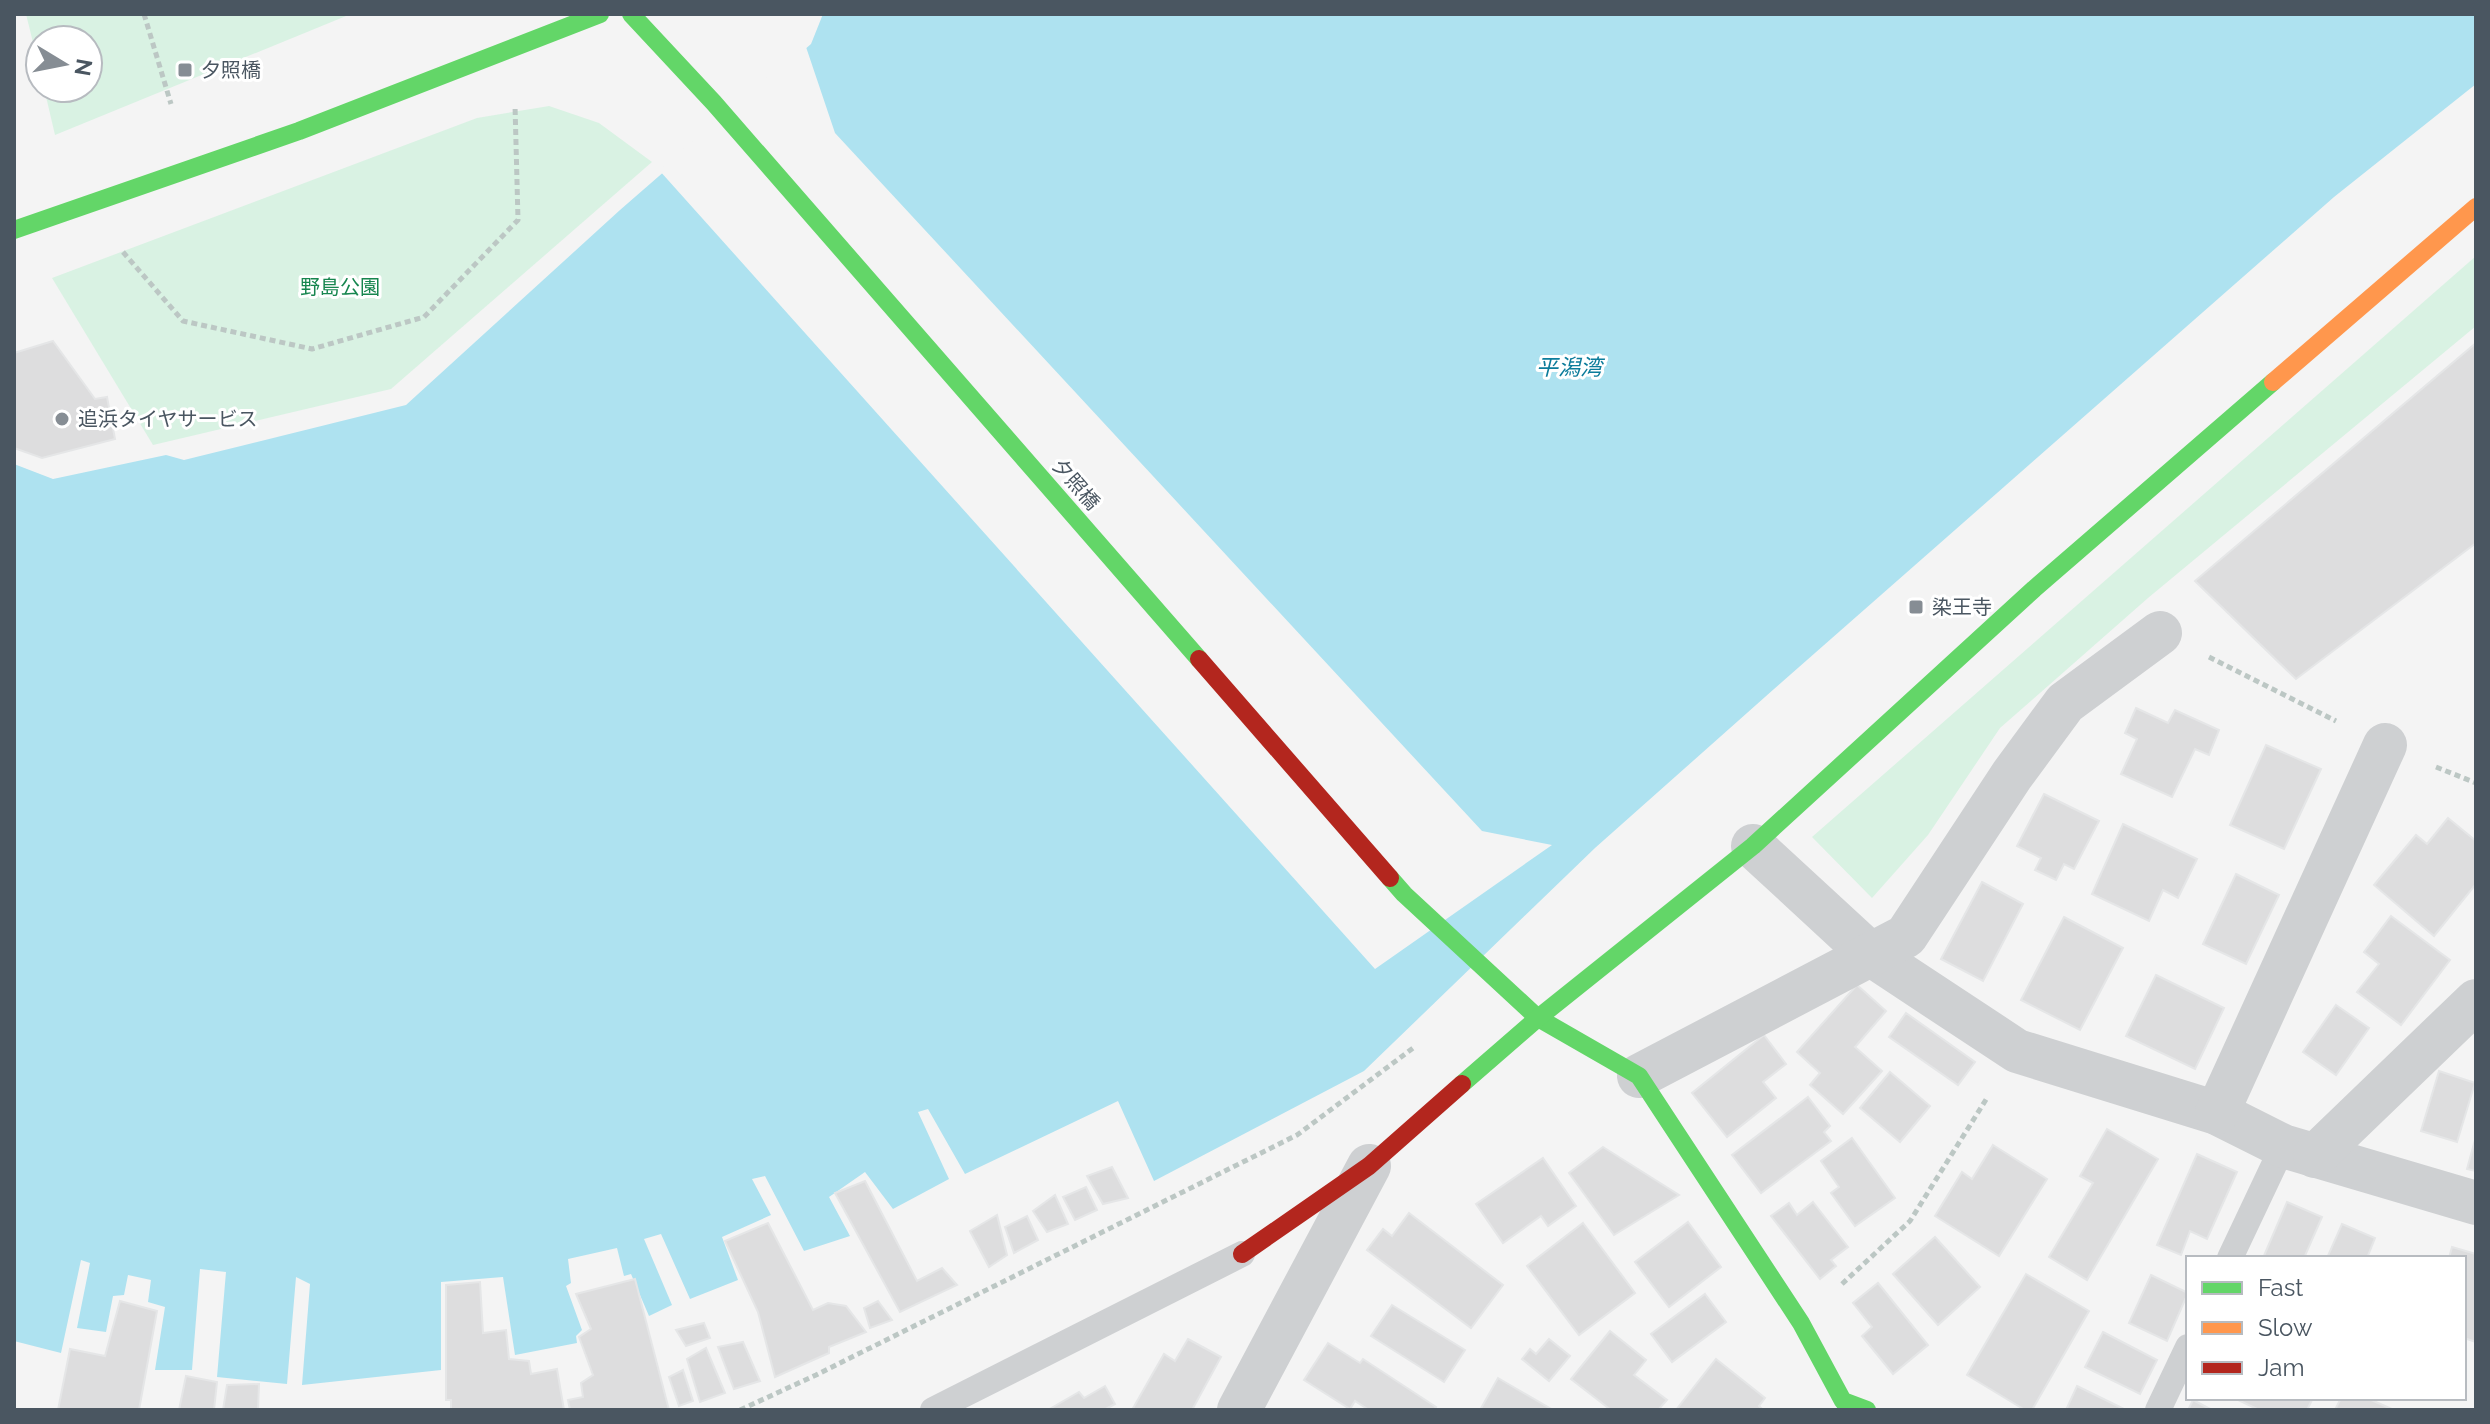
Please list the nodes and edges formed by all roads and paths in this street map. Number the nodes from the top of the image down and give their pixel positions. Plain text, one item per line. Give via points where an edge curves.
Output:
1 (144, 14) edge
2 (600, 14) edge
3 (631, 14) edge
4 (171, 104) dead end
5 (516, 112) dead end
6 (2476, 207) edge
7 (14, 230) edge
8 (122, 251) dead end
9 (2160, 633) joint
10 (2385, 745) junction
11 (2476, 783) edge
12 (1753, 846) junction
13 (1870, 954) junction
14 (2476, 1001) edge
15 (1538, 1018) junction
16 (1421, 1042) dead end
17 (2017, 1051) junction
18 (1639, 1076) junction
19 (2217, 1113) junction
20 (2299, 1151) junction
21 (1369, 1166) junction
22 (2476, 1203) edge
23 (1242, 1254) joint
24 (2231, 1256) edge
25 (1801, 1323) junction
26 (2186, 1351) edge
27 (1849, 1407) edge
28 (740, 1410) edge
29 (933, 1410) edge
30 (1239, 1410) edge
31 (2158, 1410) edge

1 - 4 path
2 - 7 street via 299,131
3 - 15 street, 夕照橋 via 1404,894
5 - 8 path via 518,220 424,317 312,349 255,337 183,321
6 - 12 street via 2034,589
9 - 10 path
9 - 13 street via 2065,703 1906,936
10 - 11 path
10 - 19 street
12 - 13 street
12 - 15 street
13 - 17 street
13 - 18 street
14 - 20 street
15 - 18 street, 夕照橋
15 - 21 street
16 - 28 path via 1297,1135
17 - 19 street
17 - 25 path via 1910,1221
18 - 25 street
19 - 20 street
20 - 22 street
20 - 24 lane
21 - 23 street
21 - 30 street
23 - 29 lane
25 - 27 street
26 - 31 lane

